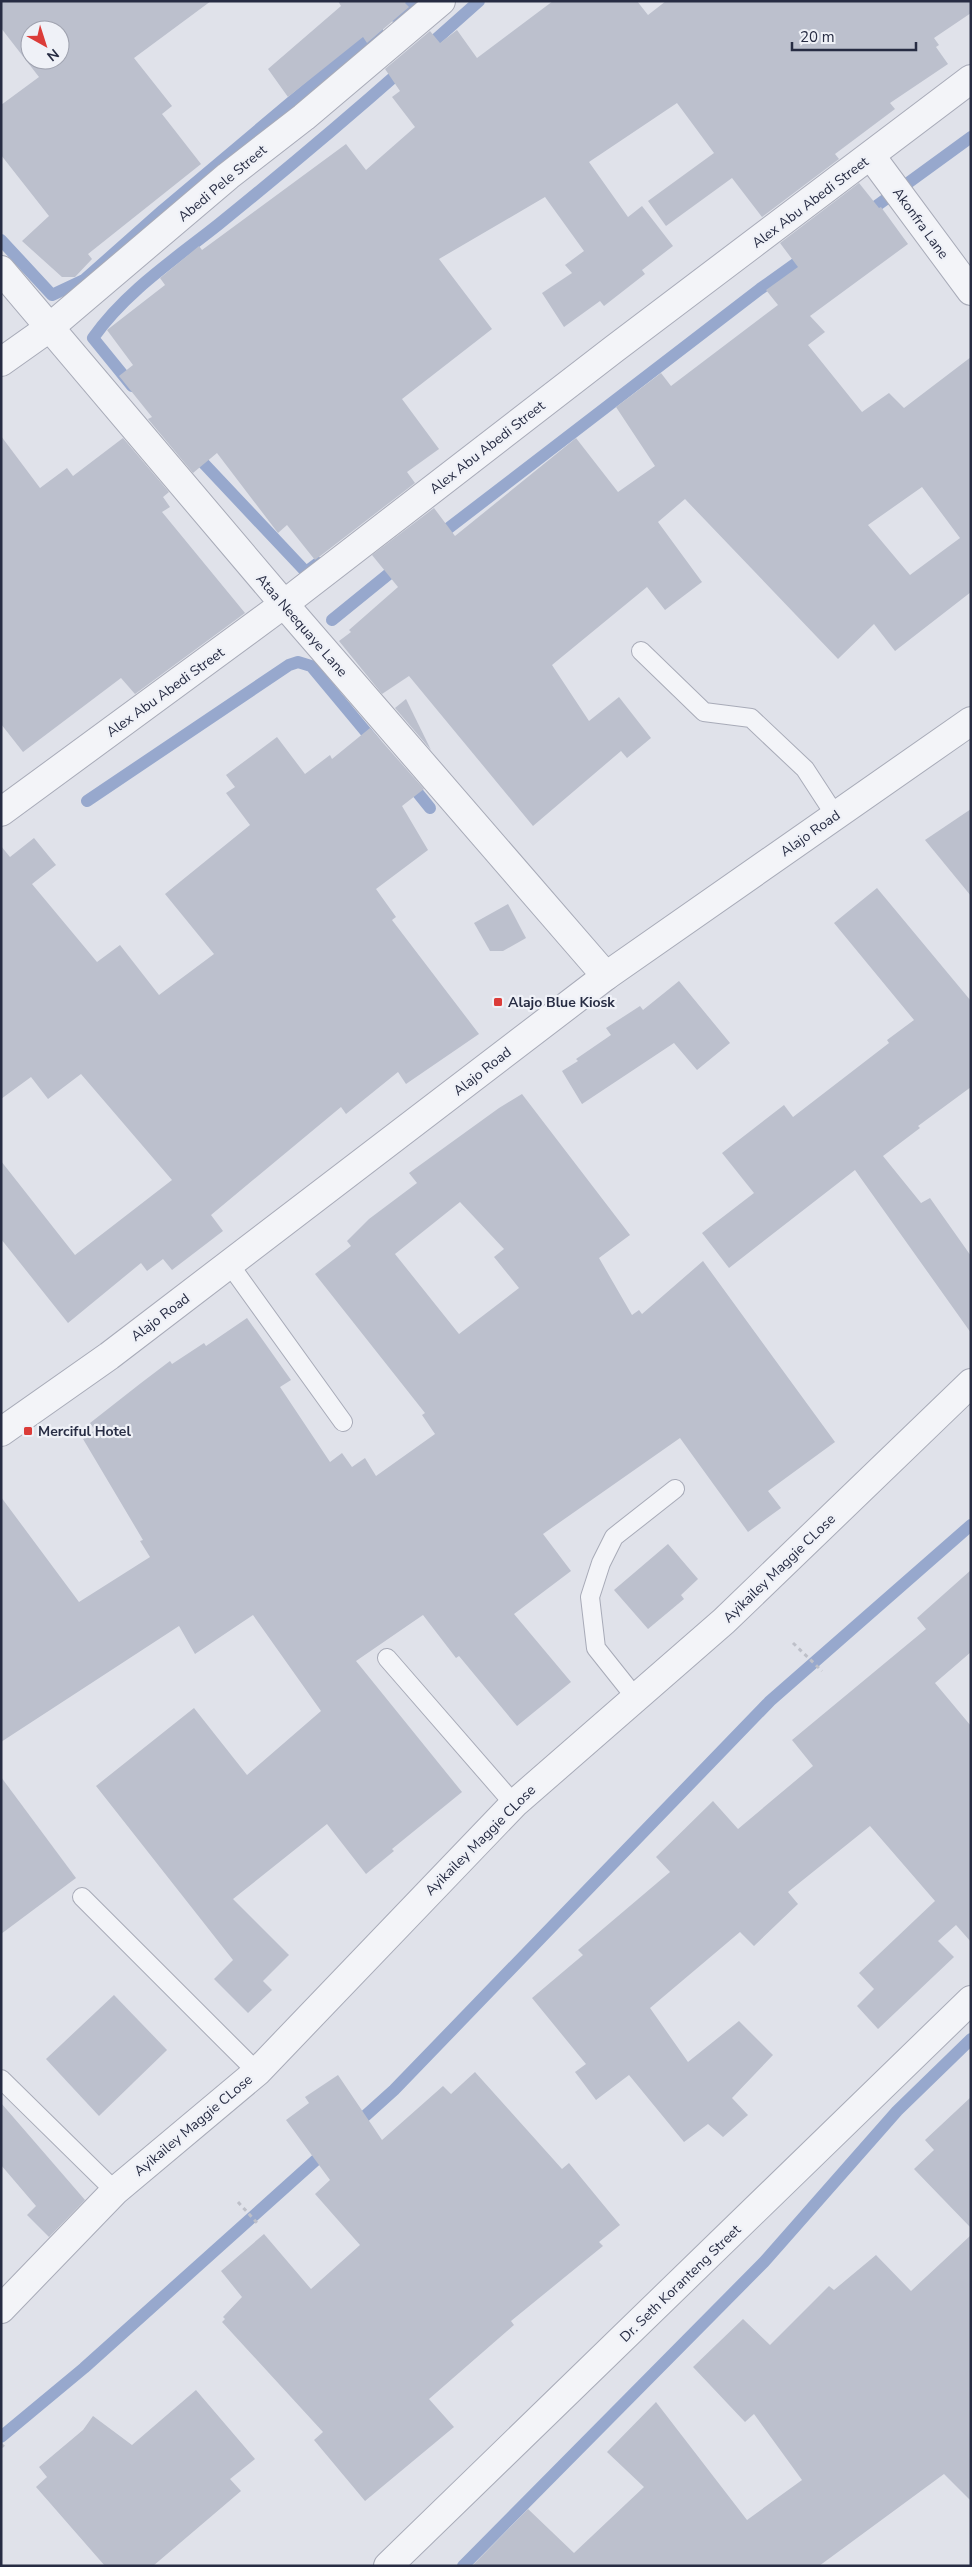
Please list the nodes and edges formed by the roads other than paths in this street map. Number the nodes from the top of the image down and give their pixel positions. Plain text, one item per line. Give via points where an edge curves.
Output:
1 (441, 1) edge
2 (971, 79) edge
3 (871, 156) junction
4 (1, 270) edge
5 (971, 290) edge
6 (49, 328) junction
7 (1, 362) edge
8 (284, 604) junction
9 (641, 652) dead end
10 (971, 722) edge
11 (1, 812) edge
12 (835, 815) junction
13 (606, 976) junction
14 (230, 1265) junction
15 (971, 1382) edge
16 (343, 1422) dead end
17 (1, 1432) edge
18 (675, 1489) dead end
19 (387, 1658) dead end
20 (635, 1697) junction
21 (514, 1804) junction
22 (82, 1897) dead end
23 (971, 2000) edge
24 (257, 2072) junction
25 (1, 2079) edge
26 (115, 2191) junction
27 (1, 2309) edge
28 (388, 2566) edge

1 - 6 street, Abedi Pele Street
2 - 3 street, Alex Abu Abedi Street
3 - 5 street, Akonfra Lane
3 - 8 street, Alex Abu Abedi Street
4 - 6 street, Ataa Neequaye Lane
6 - 7 street, Abedi Pele Street
6 - 8 street, Ataa Neequaye Lane
8 - 11 street, Alex Abu Abedi Street
8 - 13 street, Ataa Neequaye Lane
9 - 12 lane via 704,712 751,718 805,769
10 - 12 street, Alajo Road
12 - 13 street, Alajo Road
13 - 14 street, Alajo Road
14 - 16 lane
14 - 17 street, Alajo Road
15 - 20 street, Ayikailey Maggie CLose via 724,1622
18 - 20 lane via 614,1537 590,1597 596,1648
19 - 21 lane
20 - 21 street, Ayikailey Maggie CLose
21 - 24 street, Ayikailey Maggie CLose
22 - 24 lane
23 - 28 street, Dr. Seth Koranteng Street
24 - 26 street, Ayikailey Maggie CLose
25 - 26 lane
26 - 27 street, Ayikailey Maggie CLose

